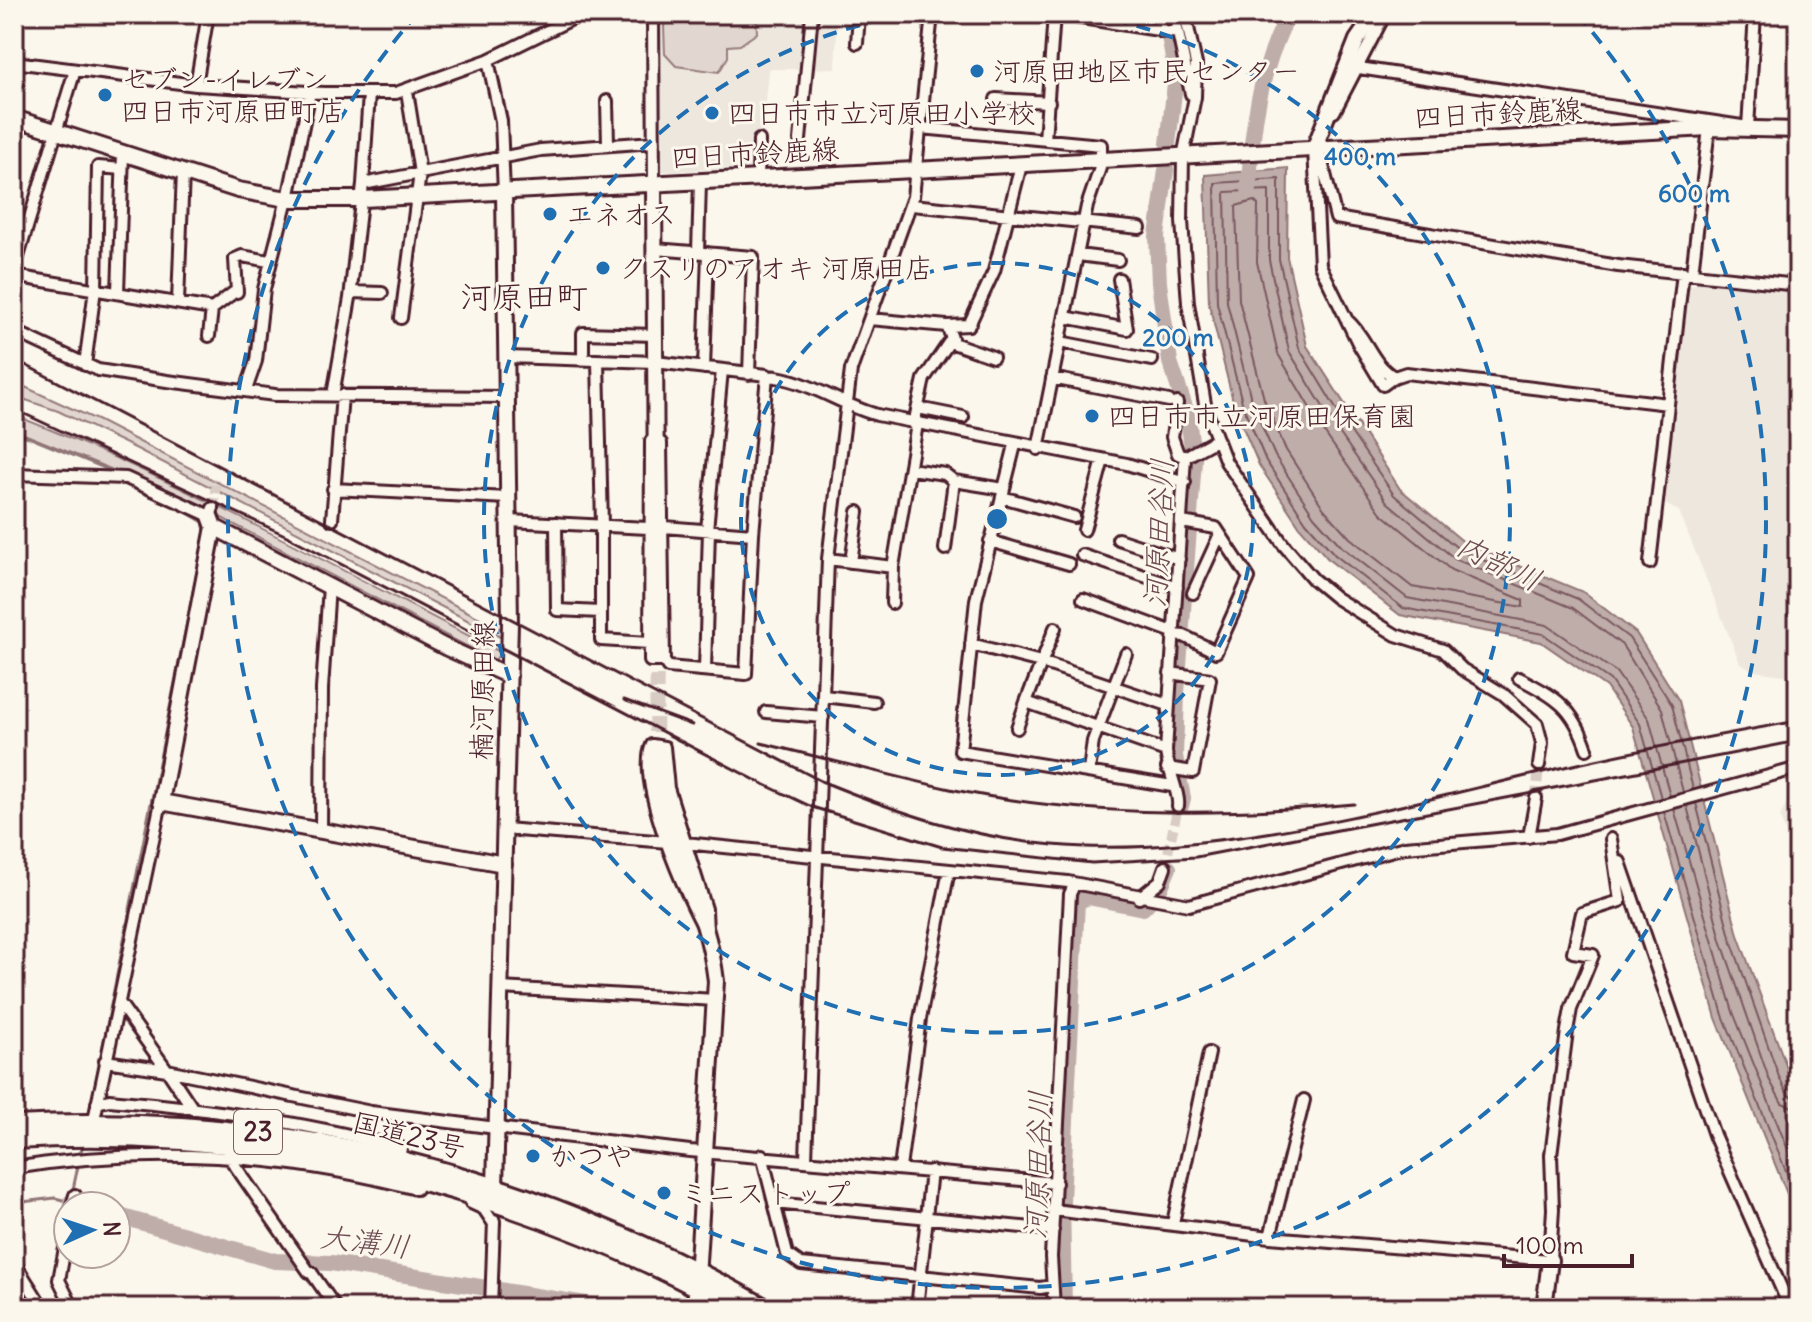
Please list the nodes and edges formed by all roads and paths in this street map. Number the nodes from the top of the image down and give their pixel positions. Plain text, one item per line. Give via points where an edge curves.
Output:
1 (208, 14) edge
2 (582, 14) edge
3 (653, 14) edge
4 (812, 14) edge
5 (859, 14) edge
6 (932, 14) edge
7 (1055, 14) edge
8 (1156, 14) edge
9 (1174, 14) edge
10 (1185, 14) edge
11 (1375, 14) edge
12 (1385, 14) edge
13 (1755, 14) edge
14 (1170, 33) junction
15 (857, 43) dead end
16 (488, 60) junction
17 (14, 62) edge
18 (1359, 68) junction
19 (75, 70) junction
20 (196, 85) junction
21 (407, 91) junction
22 (310, 92) junction
23 (369, 94) junction
24 (1195, 97) junction
25 (996, 99) dead end
26 (607, 101) dead end
27 (1049, 102) junction
28 (14, 118) edge
29 (1748, 127) junction
30 (921, 128) junction
31 (1709, 128) junction
32 (1319, 129) junction
33 (1798, 130) edge
34 (55, 131) junction
35 (759, 140) dead end
36 (800, 140) dead end
37 (1045, 140) junction
38 (654, 142) junction
39 (608, 144) junction
40 (1314, 149) junction
41 (1101, 153) dead end
42 (503, 156) junction
43 (1187, 157) junction
44 (123, 161) junction
45 (1021, 165) junction
46 (1100, 168) dead end
47 (916, 171) junction
48 (183, 172) junction
49 (420, 173) junction
50 (758, 179) junction
51 (700, 182) junction
52 (363, 184) junction
53 (654, 185) junction
54 (504, 193) junction
55 (416, 197) junction
56 (287, 199) junction
57 (363, 199) junction
58 (912, 205) junction
59 (1011, 213) junction
60 (1085, 220) junction
61 (1140, 228) dead end
62 (655, 249) junction
63 (703, 252) junction
64 (1078, 255) junction
65 (1118, 260) dead end
66 (269, 261) junction
67 (14, 273) edge
68 (1688, 273) junction
69 (1119, 279) dead end
70 (1798, 285) edge
71 (95, 290) junction
72 (118, 292) junction
73 (351, 292) junction
74 (382, 293) dead end
75 (178, 302) junction
76 (212, 309) junction
77 (1065, 317) junction
78 (401, 318) dead end
79 (870, 319) junction
80 (947, 326) junction
81 (14, 331) edge
82 (655, 335) junction
83 (209, 336) dead end
84 (950, 342) junction
85 (1060, 342) junction
86 (507, 357) junction
87 (993, 357) dead end
88 (583, 360) junction
89 (1152, 360) dead end
90 (598, 361) junction
91 (655, 362) junction
92 (85, 365) junction
93 (704, 368) junction
94 (722, 370) junction
95 (749, 374) junction
96 (767, 376) junction
97 (1052, 378) junction
98 (246, 390) junction
99 (338, 395) junction
100 (507, 397) junction
101 (1668, 404) junction
102 (845, 406) junction
103 (918, 408) junction
104 (657, 417) junction
105 (963, 417) dead end
106 (916, 424) junction
107 (1216, 440) junction
108 (1015, 445) junction
109 (1038, 449) junction
110 (1192, 453) junction
111 (1103, 460) junction
112 (910, 469) junction
113 (14, 474) edge
114 (954, 481) junction
115 (1185, 482) junction
116 (333, 489) junction
117 (1003, 493) junction
118 (508, 498) junction
119 (858, 512) dead end
120 (212, 517) junction
121 (1074, 517) dead end
122 (332, 520) dead end
123 (509, 521) junction
124 (1184, 522) junction
125 (556, 523) junction
126 (601, 525) junction
127 (664, 527) junction
128 (648, 528) junction
129 (708, 530) junction
130 (1084, 530) dead end
131 (753, 534) junction
132 (1220, 534) junction
133 (1118, 539) dead end
134 (990, 541) junction
135 (945, 549) dead end
136 (1082, 555) dead end
137 (828, 559) junction
138 (1179, 559) junction
139 (851, 562) junction
140 (1650, 563) dead end
141 (1069, 564) dead end
142 (893, 567) junction
143 (329, 586) junction
144 (1177, 587) junction
145 (1193, 593) dead end
146 (1083, 599) dead end
147 (892, 603) dead end
148 (601, 612) junction
149 (1055, 628) dead end
150 (1177, 635) junction
151 (971, 644) junction
152 (657, 653) junction
153 (1126, 654) dead end
154 (1041, 662) junction
155 (705, 670) junction
156 (1175, 674) junction
157 (509, 676) junction
158 (1519, 678) dead end
159 (1113, 686) junction
160 (824, 696) junction
161 (874, 702) dead end
162 (1026, 702) junction
163 (1168, 705) junction
164 (766, 712) dead end
165 (823, 717) junction
166 (1097, 727) junction
167 (1017, 728) dead end
168 (1587, 749) dead end
169 (1166, 751) junction
170 (656, 753) tunnel mouth
171 (1539, 765) tunnel mouth
172 (1798, 768) edge
173 (1173, 769) junction
174 (1089, 771) junction
175 (1172, 786) junction
176 (1536, 798) tunnel mouth
177 (161, 802) junction
178 (1178, 806) tunnel mouth
179 (1611, 821) junction
180 (505, 829) junction
181 (321, 831) junction
182 (1529, 837) junction
183 (1611, 839) junction
184 (668, 842) junction
185 (685, 843) junction
186 (818, 854) junction
187 (504, 864) junction
188 (1165, 867) tunnel mouth
189 (949, 870) junction
190 (1074, 885) junction
191 (1146, 899) junction
192 (707, 933) junction
193 (500, 988) junction
194 (716, 1000) junction
195 (120, 1004) junction
196 (1209, 1053) dead end
197 (105, 1061) junction
198 (167, 1070) junction
199 (1304, 1100) dead end
200 (193, 1109) junction
201 (14, 1126) edge
202 (496, 1128) junction
203 (14, 1139) edge
204 (89, 1143) dead end
205 (706, 1152) junction
206 (762, 1155) junction
207 (229, 1157) junction
208 (82, 1159) junction
209 (806, 1159) junction
210 (399, 1160) junction
211 (14, 1168) edge
212 (900, 1168) junction
213 (931, 1171) junction
214 (1056, 1183) junction
215 (495, 1194) junction
216 (774, 1203) junction
217 (1060, 1210) junction
218 (927, 1217) junction
219 (1173, 1223) junction
220 (494, 1224) junction
221 (1053, 1230) junction
222 (1270, 1237) junction
223 (1550, 1260) junction
224 (14, 1262) edge
225 (61, 1270) edge
226 (921, 1276) junction
227 (697, 1280) junction
228 (1052, 1286) junction
229 (43, 1308) edge
230 (73, 1308) edge
231 (336, 1308) edge
232 (491, 1308) edge
233 (695, 1308) edge
234 (736, 1308) edge
235 (764, 1308) edge
236 (917, 1308) edge
237 (1054, 1308) edge
238 (1544, 1308) edge
239 (1790, 1308) edge

1 - 20 street
2 - 16 street
3 - 38 street
4 - 36 street
5 - 15 street
6 - 30 street
7 - 14 street
7 - 27 street
8 - 14 street
9 - 14 street
10 - 24 street via 1196,64
11 - 32 main road via 1357,40
12 - 18 street
13 - 29 street
14 - 24 street
16 - 21 street
16 - 42 street
17 - 19 street
18 - 29 street
18 - 32 street
19 - 20 street
19 - 34 street
20 - 22 street
21 - 23 street
21 - 49 street
22 - 23 street
22 - 56 street
23 - 52 street
24 - 43 street
25 - 27 street
26 - 39 street
27 - 37 street
28 - 34 main road, 四日市鈴鹿線
29 - 31 main road, 四日市鈴鹿線
29 - 33 main road, 四日市鈴鹿線
30 - 37 street
30 - 47 street
31 - 40 main road, 四日市鈴鹿線
31 - 68 street
32 - 40 main road
34 - 44 main road, 四日市鈴鹿線
34 - 67 street
35 - 50 street
37 - 41 street via 1101,145
38 - 39 street
38 - 53 street
39 - 42 street
40 - 43 main road, 四日市鈴鹿線
40 - 68 street via 1336,218
40 - 101 street via 1320,265 1347,320 1376,363 1394,377 1406,373
42 - 49 street
42 - 54 street
43 - 45 main road, 四日市鈴鹿線
43 - 107 street via 1182,221 1188,303
44 - 48 main road, 四日市鈴鹿線
44 - 71 street via 98,167
44 - 72 street
45 - 47 main road, 四日市鈴鹿線
45 - 59 street
46 - 60 street
47 - 50 main road, 四日市鈴鹿線
47 - 58 street
48 - 56 main road, 四日市鈴鹿線
48 - 75 street
49 - 52 street
49 - 55 street
50 - 51 main road, 四日市鈴鹿線
51 - 53 main road, 四日市鈴鹿線
51 - 63 street
52 - 57 street
53 - 54 main road, 四日市鈴鹿線
53 - 62 main road
54 - 55 main road, 四日市鈴鹿線
54 - 86 main road, 楠河原田線
55 - 57 main road, 四日市鈴鹿線
55 - 78 street
56 - 57 main road, 四日市鈴鹿線
56 - 66 street
57 - 73 street
58 - 59 street
58 - 79 street
59 - 60 street
59 - 80 street via 994,271 969,325
60 - 61 street
60 - 64 street
62 - 63 street
62 - 82 main road
63 - 93 street
63 - 95 street via 753,257
64 - 65 street
64 - 77 street
66 - 76 street via 235,259 235,292
66 - 98 street via 256,361
67 - 71 street
68 - 70 street
68 - 101 street
69 - 77 street via 1127,329
71 - 72 street
71 - 92 street
72 - 75 street
73 - 74 street
73 - 99 street
75 - 76 street
76 - 83 street
77 - 85 street
79 - 80 street
79 - 102 street via 851,370
80 - 84 street
81 - 92 street
82 - 88 street via 583,333
82 - 91 main road
84 - 87 street
84 - 103 street via 924,379
85 - 89 street
85 - 97 street
86 - 88 street
86 - 100 main road, 楠河原田線
88 - 90 street
90 - 91 street
90 - 126 street
91 - 93 street
91 - 104 main road
92 - 98 street
93 - 94 street
94 - 95 street
94 - 129 street
95 - 96 street
96 - 102 street via 806,386
96 - 131 street
97 - 109 street
97 - 110 street via 1173,402 1172,437 1178,454
98 - 99 street
99 - 100 street
99 - 116 street
100 - 118 main road, 楠河原田線
101 - 140 street
102 - 106 street
102 - 137 street
103 - 105 street
103 - 106 street
104 - 127 street
104 - 128 street via 648,460
104 - 152 main road
106 - 108 street
106 - 112 street
107 - 110 street
107 - 171 street via 1243,487 1313,579 1396,635 1443,650 1462,669 1503,694 1537,724 1542,743
108 - 109 street
108 - 117 street
109 - 111 street
110 - 115 street
111 - 115 street
111 - 130 street
112 - 114 street via 945,474
112 - 142 street
113 - 120 street via 126,478
114 - 117 street
114 - 135 street
115 - 124 street
116 - 118 street
116 - 122 street
117 - 121 street
117 - 134 street
118 - 123 main road, 楠河原田線
119 - 139 street
120 - 143 main road
120 - 177 main road
123 - 125 street
123 - 157 main road, 楠河原田線
124 - 132 street via 1216,528
124 - 138 street
125 - 126 street
125 - 148 street via 557,610
126 - 128 street
126 - 148 street
127 - 129 street
127 - 152 street
128 - 152 street
129 - 131 street
129 - 155 street
131 - 155 street via 746,674
132 - 145 street
132 - 150 street via 1249,578 1216,652
133 - 138 street
134 - 141 street
134 - 151 street
136 - 144 street
137 - 139 street
137 - 160 street
138 - 144 street
139 - 142 street
142 - 147 street
143 - 157 main road
143 - 181 street
144 - 150 street
146 - 150 street
148 - 152 street via 601,640
149 - 154 street
150 - 156 street
151 - 154 street
151 - 174 street via 960,751
152 - 155 street via 668,667
153 - 159 street
154 - 159 street
154 - 162 street
156 - 163 street
156 - 173 street via 1210,679 1193,772
157 - 180 main road, 楠河原田線
158 - 168 street via 1571,712
159 - 163 street
159 - 166 street
160 - 161 street
160 - 165 street
162 - 166 street
162 - 167 street
163 - 169 street
164 - 165 street
165 - 186 street
166 - 169 street
166 - 174 street
169 - 173 street
170 - 192 main road via 661,799
172 - 179 street
173 - 175 street
174 - 175 street
175 - 178 street
176 - 182 street
177 - 181 main road
177 - 195 street
179 - 182 street
179 - 183 street
180 - 184 street
180 - 187 main road, 楠河原田線
181 - 187 main road
182 - 191 street via 1405,847 1215,900 1176,905
183 - 223 street via 1620,901 1582,913 1573,952 1593,955 1567,1031 1551,1155
183 - 239 street via 1714,1135
184 - 185 street via 650,773 652,745 664,747 668,788
184 - 192 street via 687,898
185 - 186 street
185 - 192 street via 706,909
186 - 189 street
186 - 209 street
187 - 193 main road, 楠河原田線
188 - 191 street
189 - 190 street
189 - 212 street via 920,1019
190 - 191 street
190 - 214 street
192 - 194 main road
193 - 194 street
193 - 202 main road, 楠河原田線
194 - 205 main road
195 - 197 street
195 - 198 street
196 - 219 street
197 - 198 street
197 - 200 street via 96,1109 109,1100
198 - 200 street
198 - 202 street via 371,1112
199 - 222 street
200 - 210 street via 394,1146 401,1148
201 - 210 highway, 国道23号 / 23 via 210,1127 307,1139
202 - 205 street
202 - 215 main road, 楠河原田線
203 - 215 highway, 国道23号 / 23 via 116,1136 276,1148
204 - 208 street
205 - 206 street
205 - 227 main road
206 - 209 street
206 - 216 street
207 - 208 street
207 - 220 street via 410,1187 479,1206
207 - 231 street
208 - 211 street
209 - 212 street
210 - 215 highway, 国道23号 / 23
212 - 213 street
213 - 214 street
213 - 218 street
214 - 217 street
215 - 220 street
215 - 227 highway, 国道23号 / 23 via 596,1223
216 - 218 street
216 - 226 street via 793,1261
217 - 219 street
217 - 221 street
218 - 221 street
218 - 226 street
219 - 222 street
220 - 232 street
221 - 228 street
222 - 223 street
223 - 238 main road
224 - 229 street
225 - 230 street via 59,1284
226 - 228 street
226 - 236 street
227 - 233 main road
227 - 234 highway, 国道23号 / 23
227 - 235 highway, 国道23号 / 23
228 - 237 street

